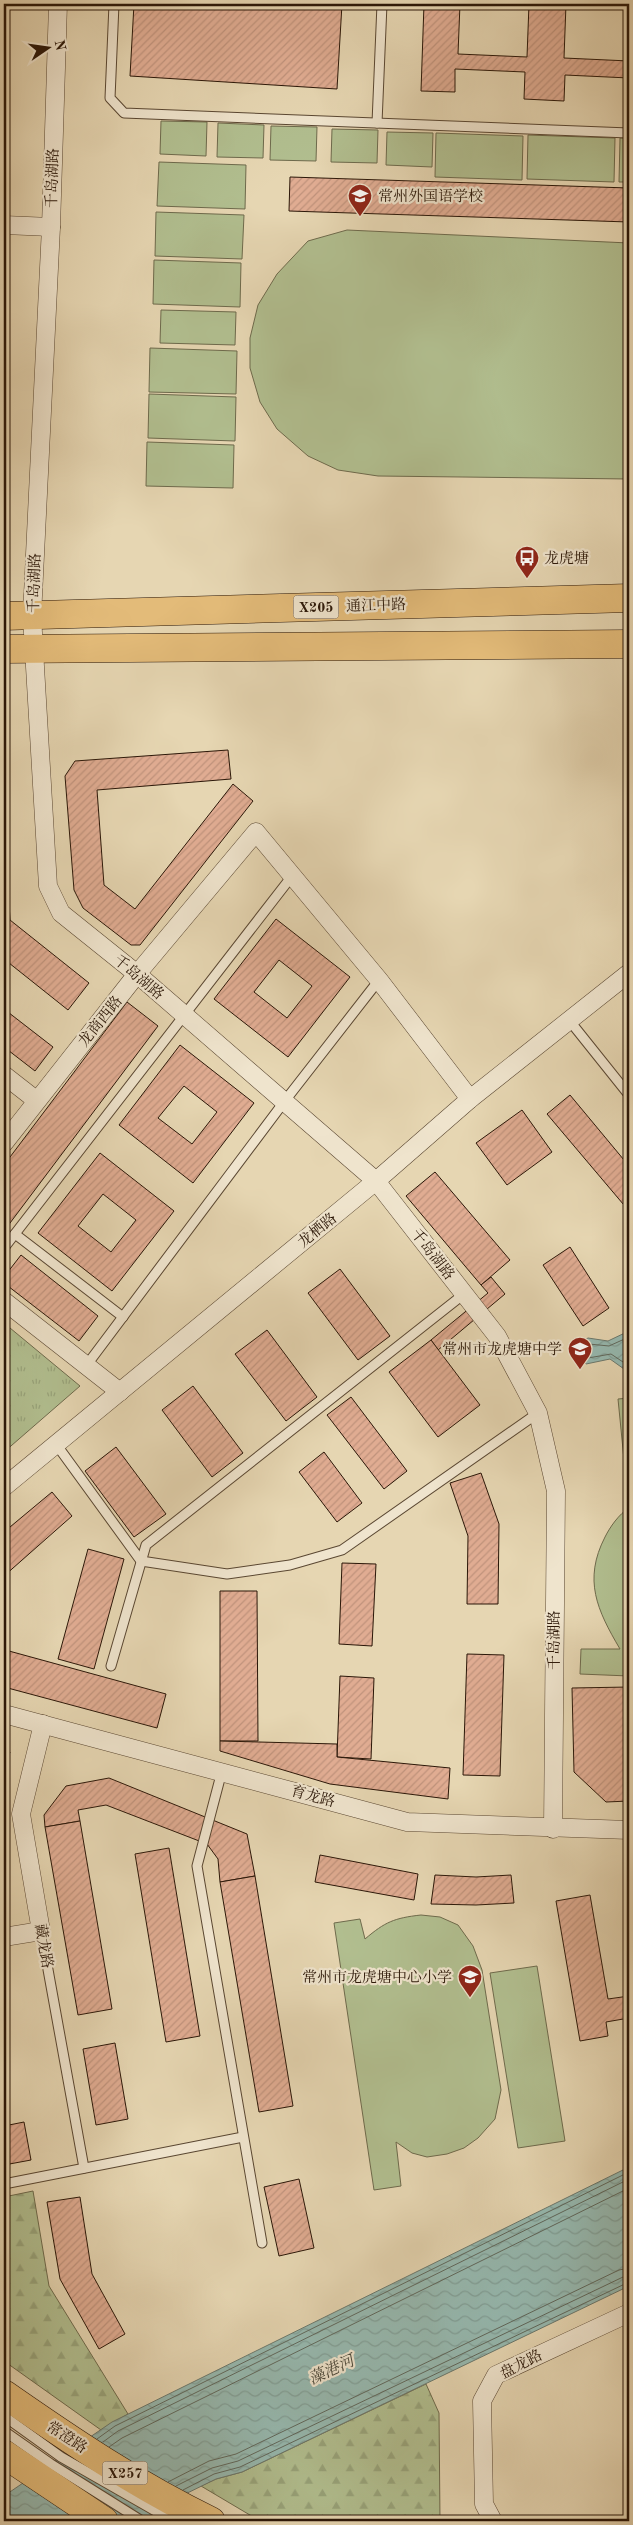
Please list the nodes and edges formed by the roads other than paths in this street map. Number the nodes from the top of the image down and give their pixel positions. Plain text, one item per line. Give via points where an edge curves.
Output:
1 (58, 4) edge
2 (114, 4) edge
3 (382, 4) edge
4 (377, 122) junction
5 (629, 133) edge
6 (4, 225) edge
7 (51, 227) junction
8 (629, 598) edge
9 (4, 616) edge
10 (32, 616) junction
11 (629, 644) edge
12 (4, 649) edge
13 (33, 649) junction
14 (292, 876) junction
15 (629, 973) edge
16 (137, 974) junction
17 (379, 980) junction
18 (184, 1014) junction
19 (569, 1020) junction
20 (4, 1075) edge
21 (629, 1095) edge
22 (470, 1099) junction
23 (36, 1100) junction
24 (284, 1102) junction
25 (4, 1143) edge
26 (376, 1181) junction
27 (15, 1234) junction
28 (4, 1248) edge
29 (464, 1294) junction
30 (4, 1301) edge
31 (123, 1317) junction
32 (86, 1366) junction
33 (120, 1392) junction
34 (538, 1413) junction
35 (56, 1444) junction
36 (4, 1487) edge
37 (142, 1561) junction
38 (111, 1666) dead end
39 (4, 1714) edge
40 (43, 1724) junction
41 (222, 1772) junction
42 (553, 1829) junction
43 (629, 1830) edge
44 (41, 1931) junction
45 (4, 1937) edge
46 (243, 2137) junction
47 (84, 2168) junction
48 (4, 2184) edge
49 (262, 2243) dead end
50 (629, 2313) edge
51 (4, 2394) edge
52 (4, 2416) edge
53 (4, 2431) edge
54 (60, 2445) junction
55 (4, 2454) edge
56 (34, 2463) junction
57 (172, 2514) edge
58 (104, 2521) edge
59 (142, 2521) edge
60 (211, 2521) edge
61 (493, 2521) edge

1 - 7 street, 千岛湖路
2 - 4 lane via 110,98 124,113
3 - 4 lane
4 - 5 lane
6 - 7 street
7 - 10 street, 千岛湖路
8 - 10 main road, 通江中路 / X205
9 - 10 main road, 通江中路 / X205
10 - 13 street, 千岛湖路
11 - 13 main road
12 - 13 main road
13 - 16 street, 千岛湖路 via 48,886 60,913
14 - 16 street, 龙商西路 via 256,832
14 - 17 street
14 - 18 lane
15 - 19 street, 龙栖路
16 - 18 street, 千岛湖路
16 - 23 street, 龙商西路
17 - 22 street
17 - 24 lane
18 - 24 street, 千岛湖路
18 - 27 lane
19 - 21 lane
19 - 22 street, 龙栖路
20 - 23 street
22 - 26 street, 龙栖路
23 - 25 street, 龙商西路
24 - 26 street, 千岛湖路
24 - 31 lane
26 - 29 street, 千岛湖路
26 - 33 street, 龙栖路
27 - 28 lane
27 - 31 lane
29 - 34 street, 千岛湖路 via 497,1336
29 - 37 lane via 146,1545
30 - 32 street
31 - 32 lane
32 - 33 street
33 - 35 street, 龙栖路
34 - 37 lane via 342,1550 290,1565 227,1574
34 - 42 street, 千岛湖路 via 556,1491
35 - 36 street, 龙栖路
35 - 37 lane
37 - 38 lane
39 - 40 street, 育龙路
40 - 41 street, 育龙路
40 - 44 street, 藏龙路 via 21,1814
41 - 42 street, 育龙路 via 407,1822
41 - 46 lane via 197,1866
42 - 43 street, 育龙路
44 - 45 street
44 - 47 lane, 藏龙路
46 - 47 lane
46 - 49 lane
47 - 48 lane
50 - 61 street, 盘龙路 via 496,2375 482,2401 484,2504
51 - 54 main road, 常澄路 / X257
52 - 54 lane
53 - 56 lane
54 - 57 main road, 常澄路 / X257
55 - 56 main road
56 - 58 main road
56 - 59 lane
57 - 60 main road, 常澄路 / X257

